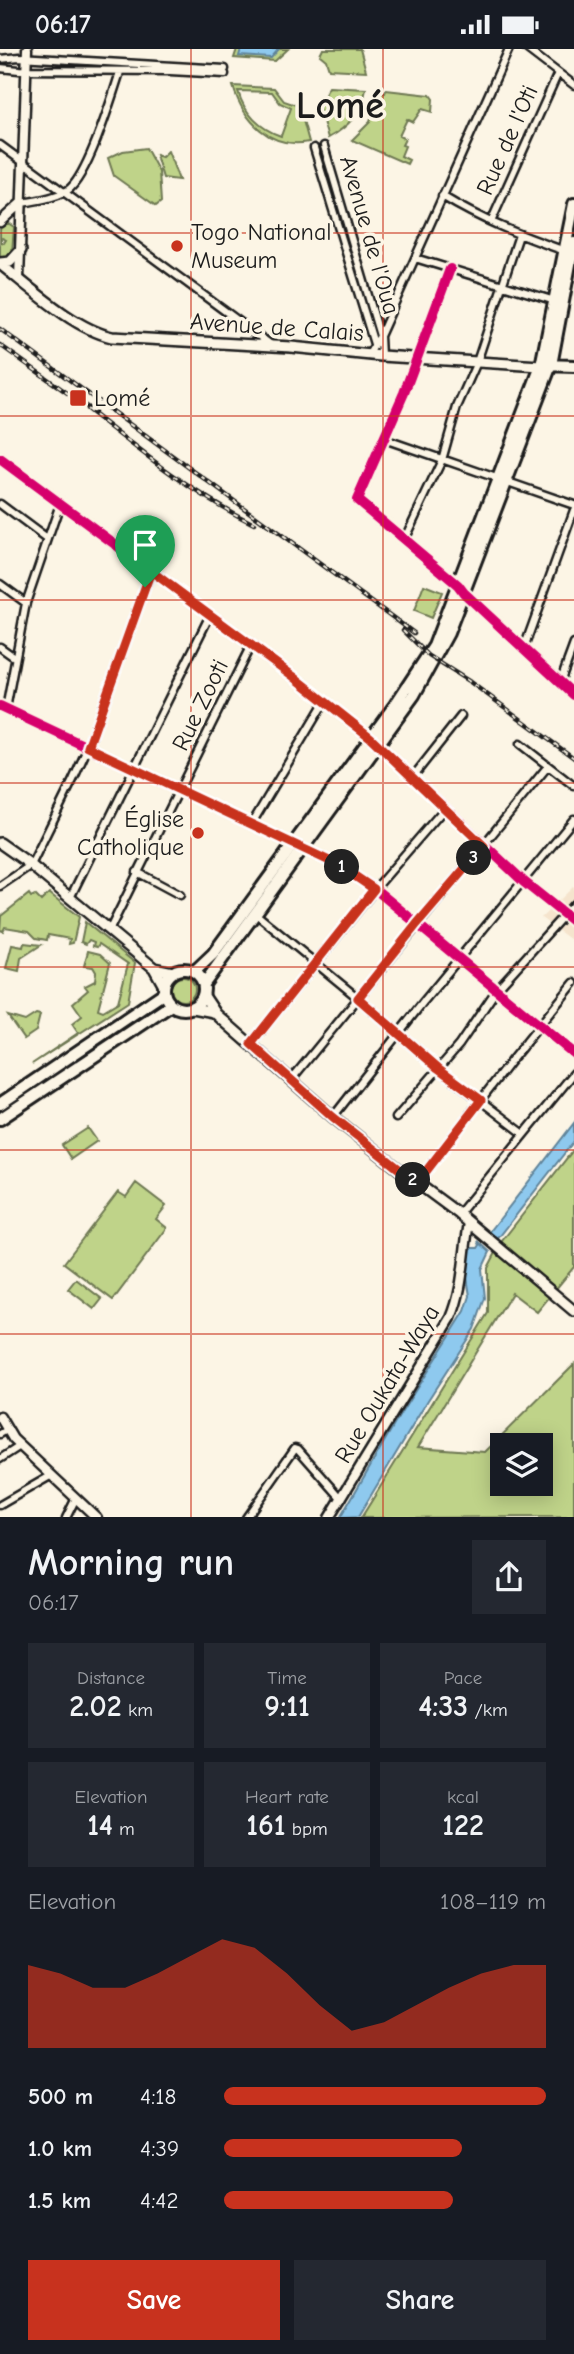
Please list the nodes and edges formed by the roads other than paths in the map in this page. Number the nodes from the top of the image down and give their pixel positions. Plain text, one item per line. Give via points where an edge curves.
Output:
1 (509, 49) edge
2 (527, 49) edge
3 (27, 54) edge
4 (4, 59) edge
5 (4, 68) edge
6 (27, 70) junction
7 (120, 72) junction
8 (558, 73) junction
9 (574, 85) edge
10 (0, 145) edge
11 (324, 146) dead end
12 (314, 148) dead end
13 (22, 162) junction
14 (65, 192) junction
15 (442, 196) junction
16 (21, 203) junction
17 (574, 204) edge
18 (2, 221) edge
19 (491, 222) junction
20 (20, 229) junction
21 (519, 235) junction
22 (569, 247) edge
23 (21, 250) junction
24 (415, 258) junction
25 (0, 263) edge
26 (450, 269) junction
27 (19, 279) junction
28 (503, 286) junction
29 (555, 301) junction
30 (380, 336) junction
31 (374, 344) junction
32 (272, 346) junction
33 (369, 354) junction
34 (381, 356) junction
35 (418, 358) junction
36 (477, 362) junction
37 (546, 365) junction
38 (574, 366) edge
39 (384, 439) junction
40 (0, 459) edge
41 (442, 460) junction
42 (502, 480) junction
43 (61, 504) junction
44 (0, 505) edge
45 (574, 505) edge
46 (574, 510) edge
47 (47, 539) junction
48 (404, 540) junction
49 (151, 571) junction
50 (0, 584) edge
51 (461, 589) junction
52 (26, 603) junction
53 (210, 615) junction
54 (574, 644) edge
55 (251, 645) junction
56 (0, 647) edge
57 (524, 648) junction
58 (15, 657) junction
59 (560, 682) junction
60 (574, 695) edge
61 (325, 701) junction
62 (3, 708) edge
63 (461, 716) dead end
64 (374, 741) junction
65 (520, 744) dead end
66 (88, 747) junction
67 (548, 766) junction
68 (134, 769) junction
69 (412, 778) junction
70 (574, 786) edge
71 (178, 790) junction
72 (444, 809) junction
73 (574, 819) edge
74 (251, 825) junction
75 (0, 843) edge
76 (484, 846) junction
77 (297, 847) junction
78 (31, 865) junction
79 (137, 873) junction
80 (524, 882) junction
81 (0, 886) edge
82 (374, 889) junction
83 (180, 895) dead end
84 (70, 898) junction
85 (574, 904) edge
86 (256, 914) junction
87 (565, 914) junction
88 (574, 922) edge
89 (417, 924) junction
90 (109, 931) junction
91 (460, 958) junction
92 (315, 963) junction
93 (154, 968) junction
94 (195, 971) junction
95 (173, 972) junction
96 (574, 983) edge
97 (498, 989) junction
98 (164, 990) junction
99 (204, 990) junction
100 (358, 998) junction
101 (171, 1005) junction
102 (192, 1007) junction
103 (214, 1012) junction
104 (540, 1025) junction
105 (398, 1034) junction
106 (251, 1044) junction
107 (574, 1054) edge
108 (65, 1060) junction
109 (438, 1068) junction
110 (73, 1070) junction
111 (574, 1073) edge
112 (291, 1080) junction
113 (481, 1100) junction
114 (0, 1104) edge
115 (333, 1117) junction
116 (396, 1118) dead end
117 (0, 1119) edge
118 (524, 1134) junction
119 (417, 1183) junction
120 (459, 1214) junction
121 (469, 1223) junction
122 (574, 1311) edge
123 (0, 1417) edge
124 (3, 1432) edge
125 (20, 1446) junction
126 (0, 1459) edge
127 (52, 1475) junction
128 (76, 1498) junction
129 (342, 1499) junction
130 (0, 1505) edge
131 (66, 1517) edge
132 (97, 1517) edge
133 (246, 1517) edge
134 (330, 1517) edge

1 - 15 street
2 - 8 street
3 - 4 street
3 - 6 street
3 - 7 street via 225,72
4 - 5 street
5 - 6 street
6 - 7 street
6 - 13 street
7 - 14 street via 93,149 76,182
8 - 9 street
8 - 19 street, Rue de l'Oti
10 - 13 street
11 - 30 street, Avenue de l'Oua
12 - 31 street, Avenue de l'Oua
13 - 14 street
13 - 16 street
14 - 16 street
14 - 32 street
15 - 19 street
15 - 24 street
16 - 18 street
16 - 20 street
17 - 22 highway
18 - 20 street via 14,222
19 - 21 street
20 - 23 street
21 - 22 street
21 - 28 street
22 - 29 highway
22 - 37 highway
23 - 25 main road via 10,262
23 - 27 street
24 - 26 street
24 - 30 street
25 - 27 main road, Avenue de Calais
26 - 28 street
26 - 35 street
27 - 32 main road, Avenue de Calais via 64,313 106,335
28 - 29 street
28 - 36 street
29 - 37 highway
30 - 31 street
30 - 34 street, Avenue de l'Oua
31 - 33 street, Avenue de l'Oua
32 - 33 main road, Avenue de Calais
33 - 34 main road, Avenue de Calais
34 - 35 main road, Avenue de Calais
35 - 36 main road, Avenue de Calais
35 - 39 street
36 - 37 main road, Avenue de Calais
36 - 41 street via 457,407
37 - 38 highway, Avenue de Calais
37 - 42 highway
39 - 41 street
39 - 48 street via 357,500
40 - 43 street
41 - 42 street
41 - 48 street
42 - 45 street
42 - 51 highway
43 - 47 street
43 - 49 street
44 - 47 street
46 - 57 street
47 - 52 street
48 - 51 street
49 - 53 street
49 - 66 street
50 - 52 street
51 - 57 street
51 - 64 highway via 429,656
52 - 58 street
53 - 55 street
53 - 68 street
54 - 59 street
55 - 61 street
55 - 71 street, Rue Zooti
56 - 58 street
57 - 59 street
58 - 62 street
59 - 60 street
61 - 64 street
61 - 74 street
62 - 66 street
63 - 69 street
64 - 69 street
64 - 77 highway
65 - 67 street
66 - 68 street
66 - 78 street
67 - 70 street
67 - 76 street
68 - 71 street
68 - 84 street
69 - 72 street
71 - 74 street
71 - 79 street, Rue Zooti
72 - 76 street
72 - 82 street
73 - 80 street
74 - 77 street
75 - 78 main road
76 - 80 street
76 - 89 street
77 - 82 street via 340,866
77 - 86 highway
77 - 94 highway
78 - 81 street
78 - 84 main road
79 - 83 street
79 - 90 street, Rue Zooti
80 - 87 street
80 - 91 street
82 - 89 street
82 - 92 street
84 - 90 main road
85 - 87 street
86 - 92 street
86 - 99 highway
87 - 88 street
87 - 97 street
89 - 91 street
89 - 100 street
90 - 93 main road
91 - 97 street
91 - 105 street
92 - 100 street
92 - 106 street
93 - 95 main road
93 - 98 main road
94 - 95 highway via 182,968
94 - 99 highway
95 - 98 highway
96 - 104 street
97 - 104 street
97 - 109 street
98 - 101 highway
98 - 108 highway
99 - 102 highway
99 - 103 main road
100 - 105 street
100 - 112 street
101 - 102 highway
101 - 110 highway
102 - 103 main road
103 - 106 main road
104 - 107 street
104 - 113 street
105 - 109 street
105 - 115 street
106 - 112 main road
108 - 110 highway
108 - 114 highway
109 - 113 street
109 - 116 street
110 - 117 highway
111 - 118 street
112 - 115 main road
113 - 118 street
113 - 119 street
115 - 119 main road
118 - 120 street
119 - 120 main road
120 - 121 main road
121 - 122 main road
121 - 129 street, Rue Oukata-Waya via 461,1287 451,1318
123 - 124 street
124 - 125 street
125 - 126 street
125 - 127 street
127 - 128 street
127 - 130 street
128 - 131 street
128 - 132 street
129 - 133 street via 295,1448
129 - 134 street, Rue Oukata-Waya

